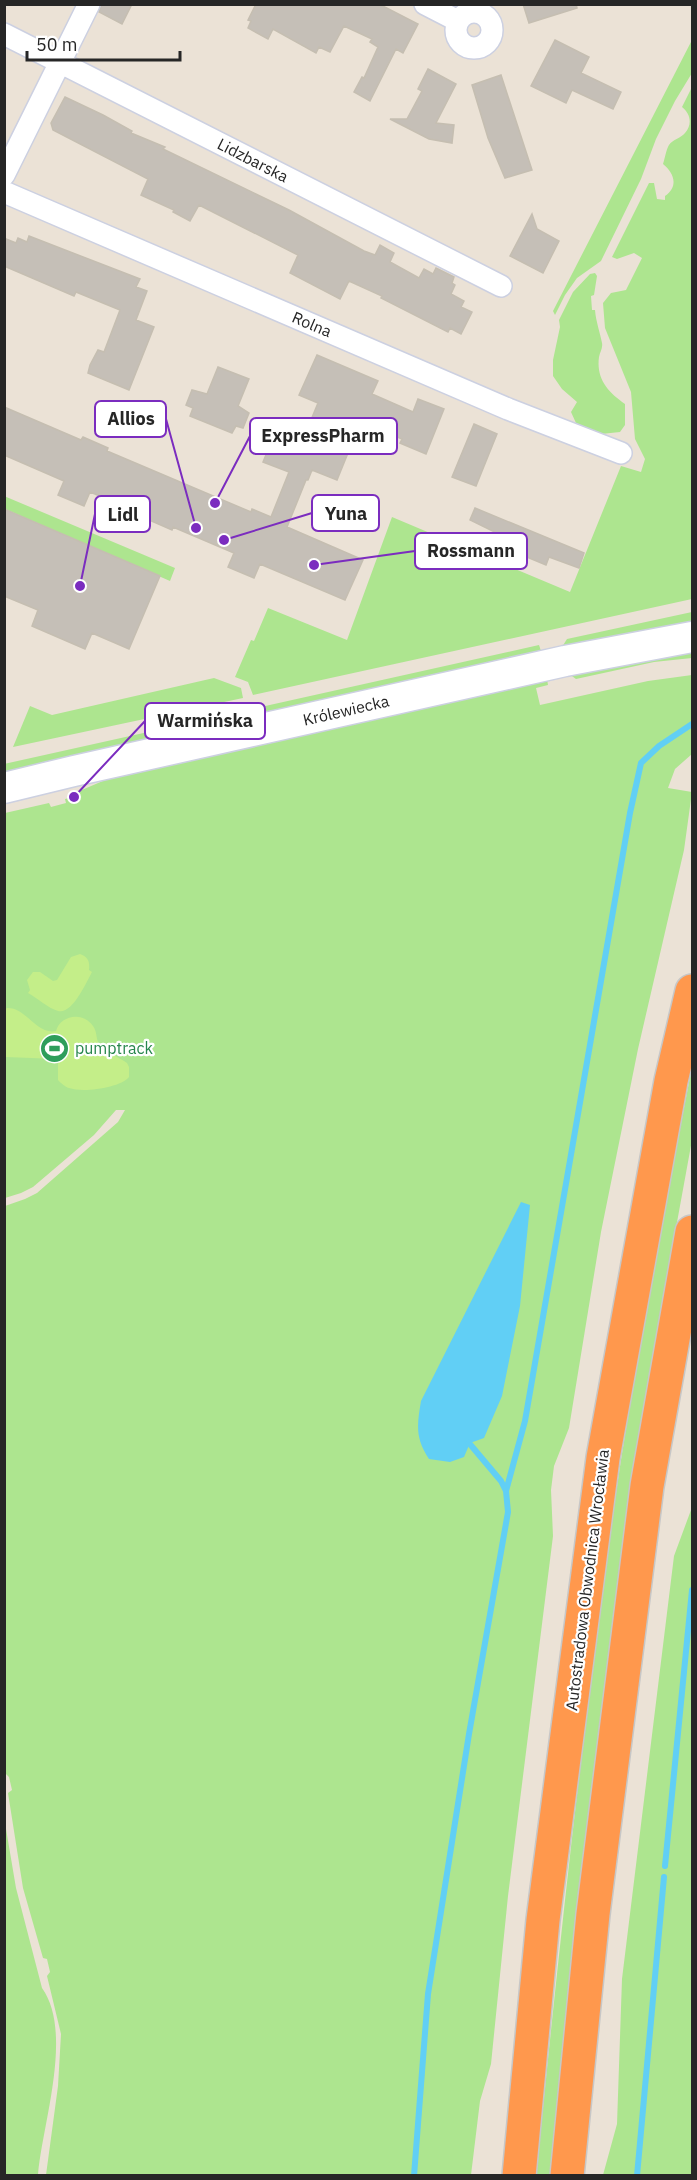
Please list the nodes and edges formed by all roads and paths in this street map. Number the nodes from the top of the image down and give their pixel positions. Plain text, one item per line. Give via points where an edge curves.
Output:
1 (89, 4) edge
2 (425, 4) edge
3 (458, 21) dead end
4 (4, 34) edge
5 (59, 62) junction
6 (4, 175) edge
7 (4, 192) edge
8 (501, 286) dead end
9 (621, 453) dead end
10 (692, 638) edge
11 (4, 788) edge
12 (693, 991) edge
13 (693, 1232) edge
14 (519, 2175) edge
15 (567, 2175) edge

1 - 5 street
2 - 3 street
4 - 5 street, Lidzbarska
5 - 6 street
5 - 8 street, Lidzbarska
7 - 9 street, Rolna via 508,409
10 - 11 street, Królewiecka via 565,661
12 - 14 highway, Autostradowa Obwodnica Wrocławia via 671,1081 603,1458 543,1920
13 - 15 highway via 646,1486 594,1902

